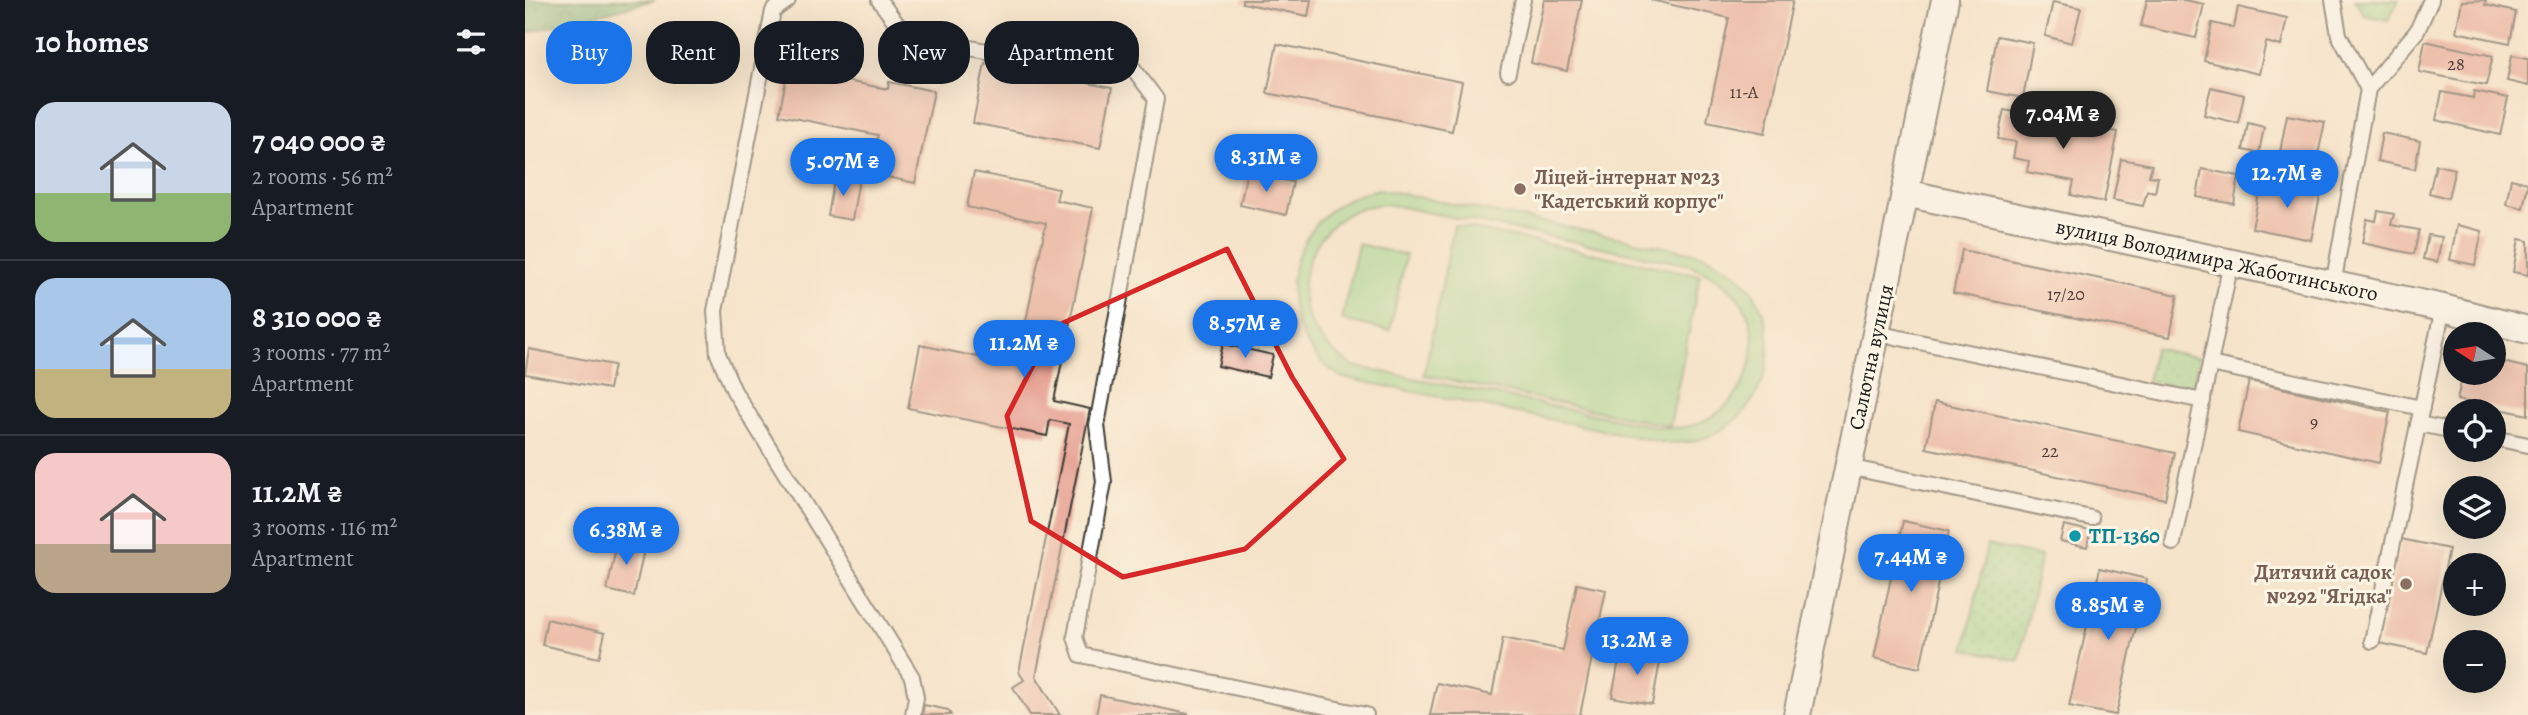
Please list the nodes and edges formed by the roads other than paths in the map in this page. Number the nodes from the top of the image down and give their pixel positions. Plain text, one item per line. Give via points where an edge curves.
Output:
1 (788, 0) edge
2 (879, 0) edge
3 (1523, 0) edge
4 (1945, 0) edge
5 (2333, 0) edge
6 (2431, 0) edge
7 (1508, 73) dead end
8 (2368, 89) junction
9 (1905, 193) junction
10 (2231, 262) junction
11 (2333, 285) junction
12 (2444, 308) junction
13 (2528, 330) edge
14 (1876, 332) junction
15 (2210, 363) junction
16 (2203, 401) junction
17 (2422, 408) junction
18 (2418, 424) junction
19 (2443, 429) edge
20 (2506, 441) edge
21 (2528, 445) edge
22 (1848, 467) junction
23 (2091, 518) dead end
24 (2173, 543) dead end
25 (2372, 641) dead end
26 (913, 715) edge
27 (1366, 715) edge
28 (1797, 715) edge

1 - 26 lane via 773,11 715,311 718,354 734,391 912,677
2 - 27 lane via 906,36 1029,59 1050,51 1133,68 1156,99 1097,425 1104,482 1075,637 1081,655
3 - 7 lane
4 - 9 street, Салютна вулиця
5 - 8 lane via 2339,34
6 - 8 lane via 2417,31
8 - 11 lane
9 - 10 street, вулиця Володимира Жаботинського
9 - 14 street, Салютна вулиця
10 - 11 street, вулиця Володимира Жаботинського
10 - 15 lane
11 - 12 street, вулиця Володимира Жаботинського
12 - 13 street, вулиця Володимира Жаботинського
12 - 17 lane
14 - 16 lane
14 - 22 street, Салютна вулиця
15 - 16 lane
15 - 17 lane
16 - 24 lane
17 - 18 lane
18 - 19 lane
18 - 25 lane
20 - 21 lane
22 - 23 lane
22 - 28 street, Салютна вулиця

